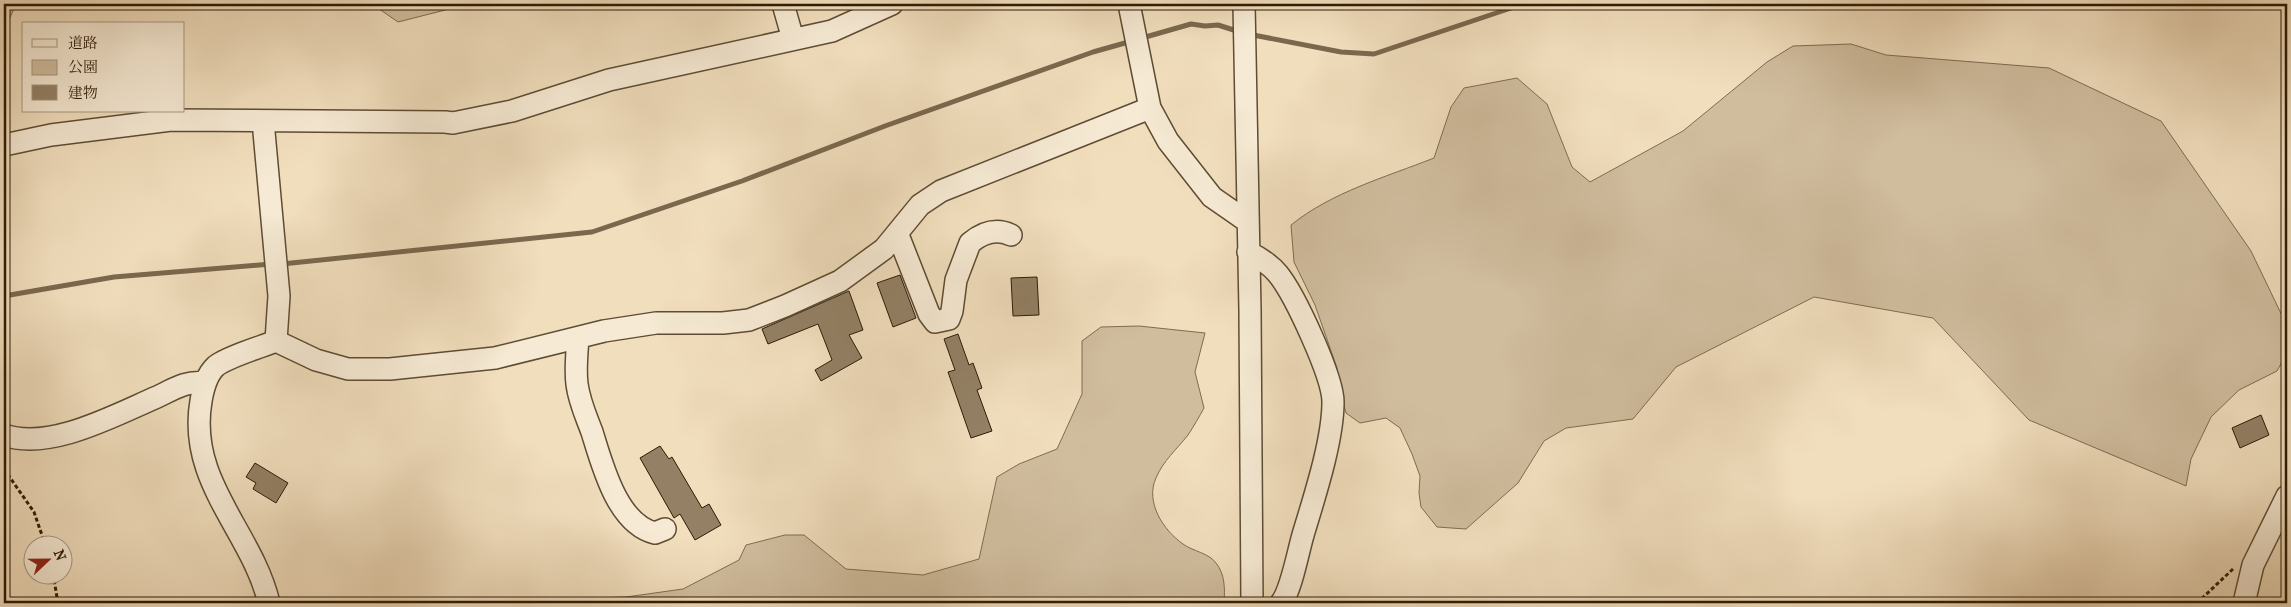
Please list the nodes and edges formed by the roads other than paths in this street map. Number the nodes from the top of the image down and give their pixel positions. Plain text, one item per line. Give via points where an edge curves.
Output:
1 (783, 4) edge
2 (892, 4) edge
3 (1129, 4) edge
4 (1244, 4) edge
5 (793, 39) junction
6 (1150, 108) junction
7 (263, 120) junction
8 (4, 145) edge
9 (1248, 222) junction
10 (898, 235) junction
11 (1011, 235) dead end
12 (1248, 252) junction
13 (578, 338) junction
14 (276, 341) junction
15 (204, 383) junction
16 (4, 435) edge
17 (2287, 496) edge
18 (665, 530) dead end
19 (269, 603) edge
20 (1252, 603) edge
21 (1281, 603) edge
22 (2244, 603) edge

1 - 5 street
2 - 5 street via 832,31
3 - 6 street
4 - 9 street
5 - 7 street via 609,80 512,111 453,123
6 - 9 street via 1196,179 1212,197
6 - 10 street via 941,191 920,205
7 - 8 street via 171,120 51,135
7 - 14 street via 279,296
9 - 12 street
10 - 11 street via 929,314 936,322 949,319 956,280 970,243 990,232 1003,231
10 - 13 street via 840,281 749,320 706,324 656,323
12 - 20 street
12 - 21 street via 1267,262 1292,295 1313,340 1333,401 1316,490
13 - 14 street via 495,358 390,369 348,369 316,360
13 - 18 street via 577,386 608,480 629,516 638,524 655,533
14 - 15 street via 216,366
15 - 16 street via 186,384 81,429 54,437 14,438
15 - 19 street via 199,442 222,506 253,559
17 - 22 street via 2254,565

